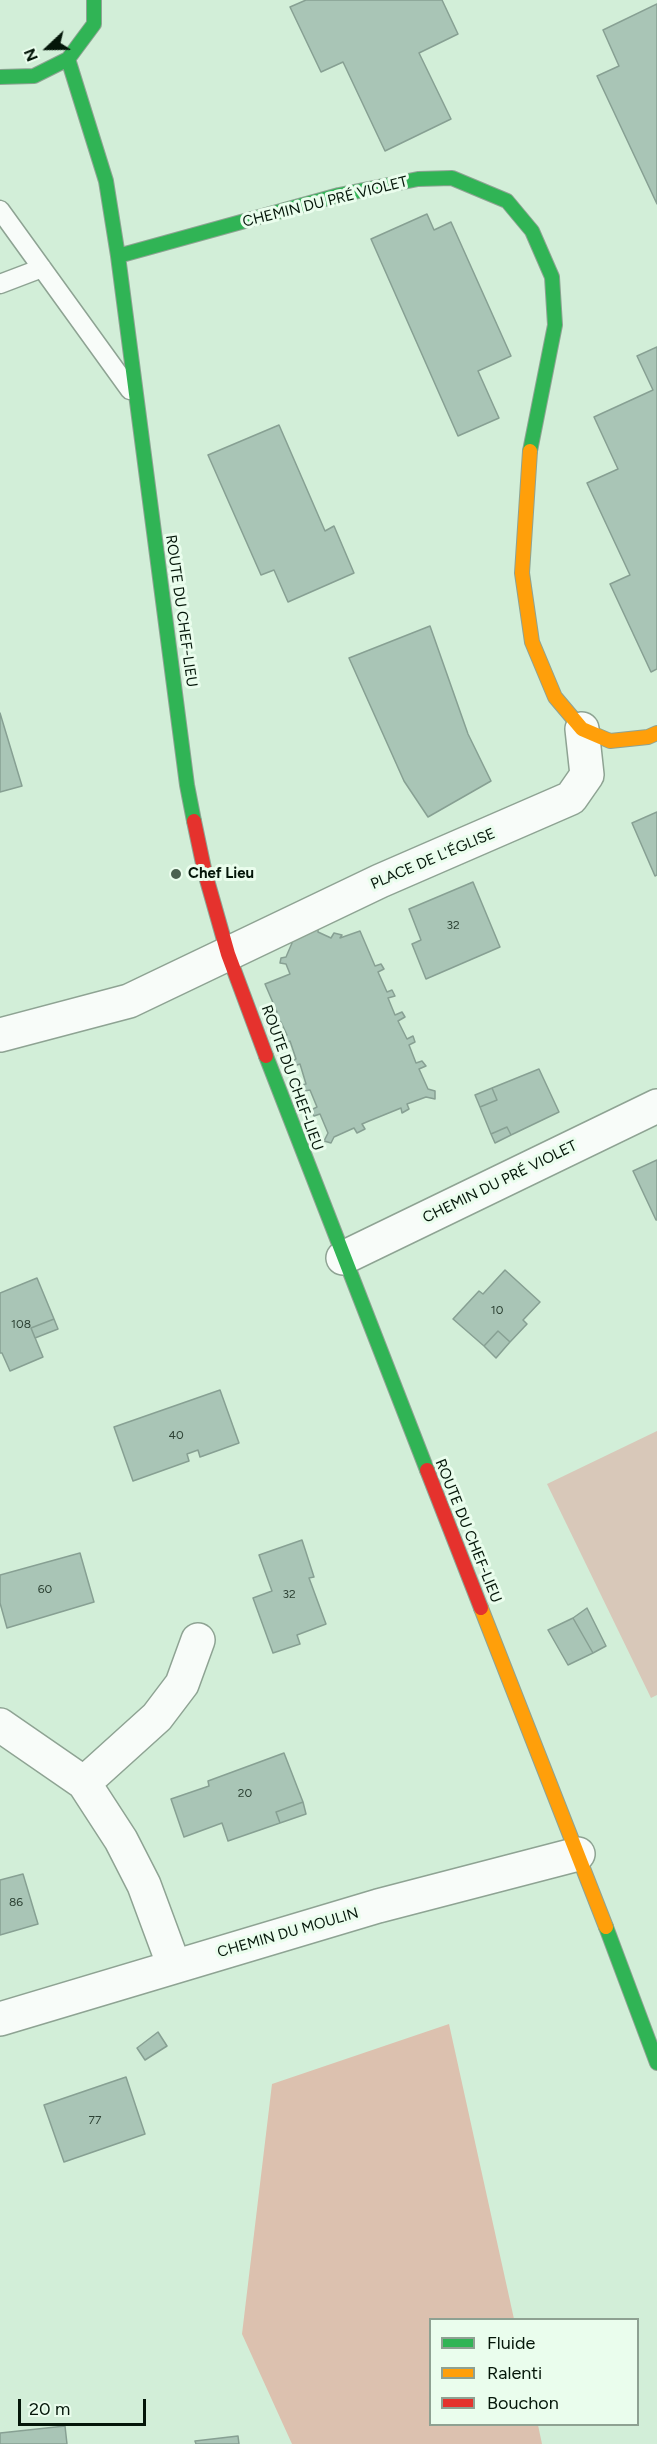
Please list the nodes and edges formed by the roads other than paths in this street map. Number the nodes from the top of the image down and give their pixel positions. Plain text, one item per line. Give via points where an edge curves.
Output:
1 (94, 0) edge
2 (68, 59) junction
3 (0, 77) edge
4 (0, 210) edge
5 (118, 256) junction
6 (42, 268) junction
7 (0, 284) edge
8 (136, 399) junction
9 (582, 729) junction
10 (657, 733) edge
11 (228, 954) junction
12 (0, 1035) edge
13 (657, 1106) edge
14 (343, 1258) junction
15 (198, 1640) dead end
16 (0, 1725) edge
17 (84, 1783) junction
18 (578, 1854) junction
19 (174, 1966) junction
20 (0, 2019) edge
21 (657, 2063) edge

1 - 2 main road via 94,24
2 - 3 main road via 34,76
2 - 5 main road, ROUTE DU CHEF-LIEU via 106,181
4 - 6 lane
5 - 8 main road, ROUTE DU CHEF-LIEU
5 - 9 main road, CHEMIN DU PRÉ VIOLET via 339,195 418,178 452,178 507,201 532,231 552,277 555,325 530,451 522,573 530,631 555,697
6 - 7 lane
6 - 8 lane
8 - 11 main road, ROUTE DU CHEF-LIEU via 187,784 205,873
9 - 10 main road, CHEMIN DU PRÉ VIOLET via 610,741
9 - 11 street, PLACE DE L'ÉGLISE via 587,775 571,798 380,881
11 - 12 street, PLACE DE L'ÉGLISE via 129,1001
11 - 14 main road, ROUTE DU CHEF-LIEU
13 - 14 street, CHEMIN DU PRÉ VIOLET
14 - 18 main road, ROUTE DU CHEF-LIEU
15 - 17 street via 182,1684 157,1717
16 - 17 street
17 - 19 street via 144,1885
18 - 19 street, CHEMIN DU MOULIN via 378,1906
18 - 21 main road, ROUTE DU CHEF-LIEU
19 - 20 street, CHEMIN DU MOULIN

